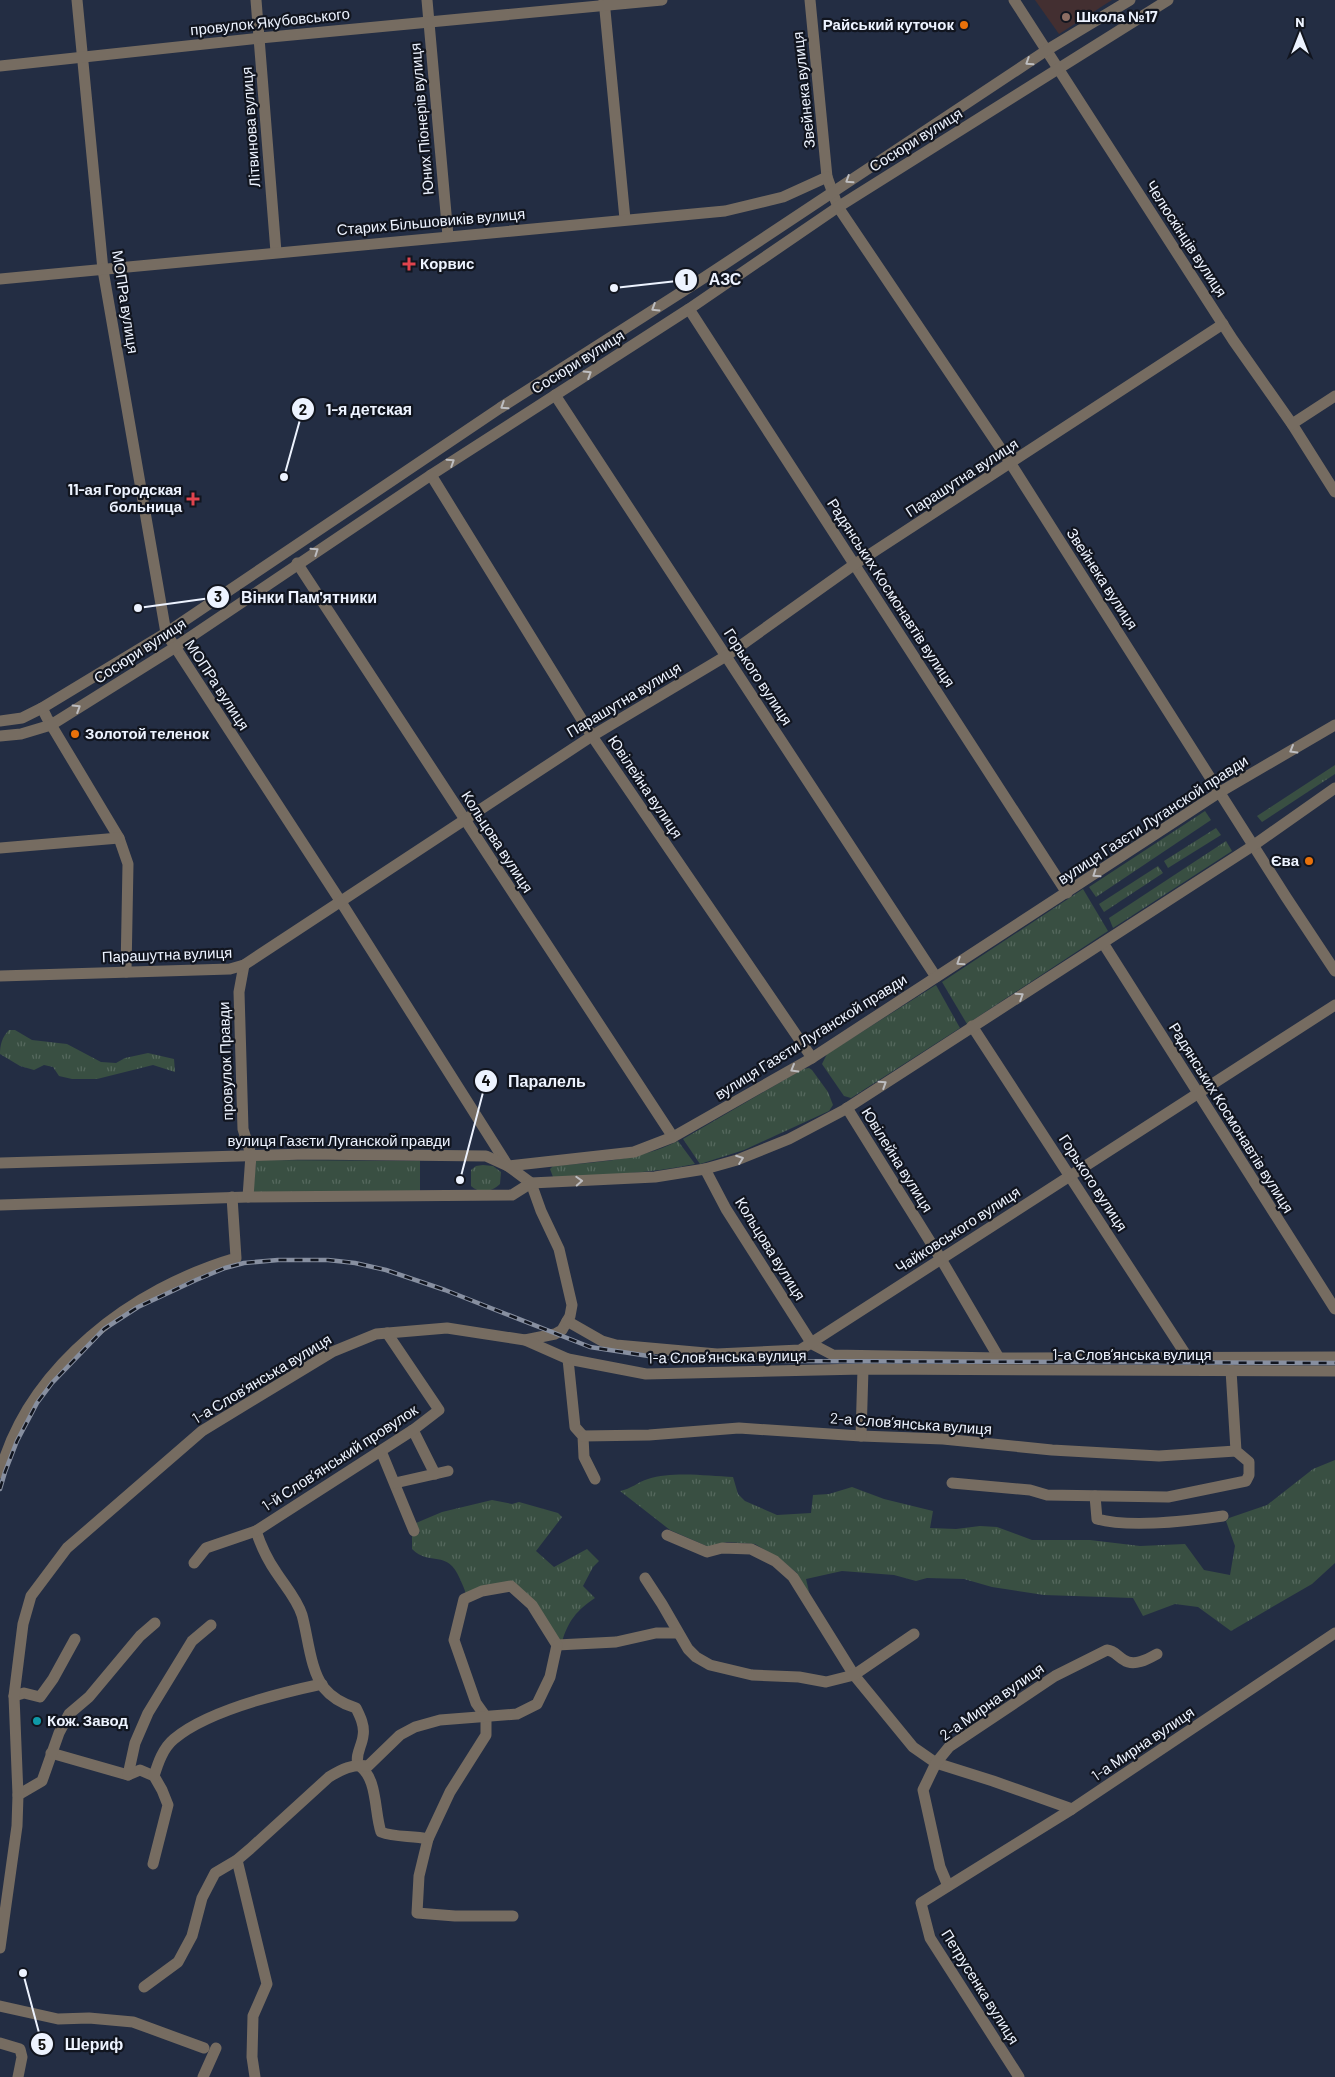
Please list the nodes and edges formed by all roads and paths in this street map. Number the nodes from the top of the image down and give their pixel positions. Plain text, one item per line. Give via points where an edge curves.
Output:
1 (77, 0) edge
2 (256, 0) edge
3 (427, 0) edge
4 (662, 0) edge
5 (810, 0) edge
6 (1014, 0) edge
7 (1130, 0) edge
8 (1168, 0) edge
9 (604, 3) edge
10 (429, 22) junction
11 (260, 38) junction
12 (1047, 50) junction
13 (82, 57) junction
14 (0, 66) edge
15 (1058, 67) junction
16 (828, 177) junction
17 (832, 191) junction
18 (838, 207) junction
19 (625, 219) junction
20 (448, 236) junction
21 (276, 252) junction
22 (103, 270) junction
23 (0, 279) edge
24 (689, 309) junction
25 (1223, 324) junction
26 (554, 395) junction
27 (1335, 396) edge
28 (1292, 424) junction
29 (1011, 464) junction
30 (431, 475) junction
31 (1335, 492) edge
32 (297, 563) junction
33 (855, 564) junction
34 (170, 641) junction
35 (726, 656) junction
36 (42, 708) junction
37 (0, 721) edge
38 (51, 725) junction
39 (1335, 725) edge
40 (0, 736) edge
41 (592, 736) junction
42 (1335, 788) edge
43 (1220, 792) junction
44 (464, 820) junction
45 (119, 838) junction
46 (1254, 845) junction
47 (0, 848) edge
48 (1067, 893) junction
49 (341, 902) junction
50 (1103, 943) junction
51 (244, 965) junction
52 (1335, 971) edge
53 (126, 972) junction
54 (0, 976) edge
55 (936, 977) junction
56 (1335, 1005) edge
57 (972, 1026) junction
58 (812, 1058) junction
59 (1197, 1094) junction
60 (847, 1108) junction
61 (673, 1137) junction
62 (251, 1156) junction
63 (0, 1163) edge
64 (508, 1166) junction
65 (705, 1169) junction
66 (1070, 1175) junction
67 (530, 1183) junction
68 (232, 1197) junction
69 (248, 1197) junction
70 (0, 1205) edge
71 (941, 1258) junction
72 (1335, 1309) edge
73 (568, 1321) junction
74 (387, 1333) junction
75 (525, 1340) junction
76 (812, 1344) junction
77 (1335, 1357) edge
78 (999, 1358) junction
79 (1188, 1358) junction
80 (568, 1359) junction
81 (863, 1369) junction
82 (1232, 1370) junction
83 (1335, 1371) edge
84 (413, 1430) junction
85 (583, 1436) junction
86 (861, 1436) junction
87 (381, 1451) junction
88 (1236, 1451) junction
89 (448, 1471) dead end
90 (0, 1473) edge
91 (435, 1474) junction
92 (595, 1479) dead end
93 (395, 1483) junction
94 (952, 1483) dead end
95 (1095, 1496) junction
96 (1223, 1516) dead end
97 (414, 1530) dead end
98 (256, 1531) junction
99 (667, 1535) dead end
100 (194, 1563) dead end
101 (645, 1578) dead end
102 (155, 1623) dead end
103 (212, 1625) dead end
104 (677, 1633) junction
105 (1335, 1633) edge
106 (914, 1634) dead end
107 (75, 1639) dead end
108 (557, 1645) junction
109 (1158, 1654) dead end
110 (854, 1675) junction
111 (322, 1684) junction
112 (14, 1696) junction
113 (486, 1717) junction
114 (51, 1753) junction
115 (936, 1763) junction
116 (358, 1764) junction
117 (128, 1775) junction
118 (154, 1776) junction
119 (18, 1796) junction
120 (1072, 1810) junction
121 (428, 1839) junction
122 (237, 1860) junction
123 (153, 1864) dead end
124 (965, 1876) joint
125 (948, 1886) junction
126 (513, 1916) dead end
127 (0, 1948) edge
128 (144, 1987) dead end
129 (0, 2006) edge
130 (0, 2043) edge
131 (18, 2077) edge
132 (203, 2077) edge
133 (255, 2077) edge
134 (1019, 2077) edge

1 - 13 street, МОПРа вулиця
2 - 11 street, Літвинова вулиця
3 - 10 street, Юних Піонерів вулиця
4 - 9 street, провулок Якубовського
5 - 16 street, Звейнека вулиця
6 - 12 street, Челюскінців вулиця
7 - 12 street, Сосюри вулиця
8 - 15 street, Сосюри вулиця
9 - 10 street, провулок Якубовського
9 - 19 street
10 - 11 street, провулок Якубовського
10 - 20 street, Юних Піонерів вулиця
11 - 13 street, провулок Якубовського
11 - 21 street, Літвинова вулиця
12 - 15 street, Челюскінців вулиця
12 -> 17 street, Сосюри вулиця
13 - 14 street, провулок Якубовського
13 - 22 street, МОПРа вулиця
15 - 18 street, Сосюри вулиця
15 - 25 street, Челюскінців вулиця
16 - 17 street
16 - 19 street, Старих Більшовиків вулиця via 783,198 725,211
17 - 18 street
17 -> 34 street, Сосюри вулиця via 702,279 500,408
18 - 24 street, Сосюри вулиця
18 - 29 street, Звейнека вулиця
19 - 20 street, Старих Більшовиків вулиця
20 - 21 street, Старих Більшовиків вулиця
21 - 22 street, Старих Більшовиків вулиця
22 - 23 street, Старих Більшовиків вулиця
22 - 34 street, МОПРа вулиця
26 -> 24 street, Сосюри вулиця
24 - 33 street, Радянських Космонавтів вулиця
25 - 28 street, Челюскінців вулиця
25 - 29 street, Парашутна вулиця
30 -> 26 street, Сосюри вулиця
26 - 35 street, Горького вулиця
27 - 28 street
28 - 31 street, Челюскінців вулиця
29 - 33 street, Парашутна вулиця
29 - 43 street, Звейнека вулиця
32 -> 30 street, Сосюри вулиця
30 - 41 street, Ювілейна вулиця
32 - 34 street, Сосюри вулиця
32 - 44 street, Кольцова вулиця
33 - 35 street, Парашутна вулиця
33 - 48 street, Радянських Космонавтів вулиця
34 - 36 street, Сосюри вулиця
38 -> 34 street, Сосюри вулиця
34 - 49 street, МОПРа вулиця
35 - 41 street, Парашутна вулиця
35 - 55 street, Горького вулиця
36 - 37 street, Сосюри вулиця via 22,718
36 - 38 street
38 - 40 street, Сосюри вулиця
38 - 45 street
39 -> 43 street, вулиця Газєти Луганской правди
41 - 44 street, Парашутна вулиця
41 - 58 street, Ювілейна вулиця
42 - 46 street
43 - 46 street, Звейнека вулиця
43 -> 48 street, вулиця Газєти Луганской правди
44 - 49 street, Парашутна вулиця
44 - 61 street, Кольцова вулиця
45 - 47 street
45 - 53 street via 128,864
46 - 50 street
46 - 52 street, Звейнека вулиця
48 -> 55 street, вулиця Газєти Луганской правди
49 - 51 street, Парашутна вулиця
49 - 64 street, МОПРа вулиця
57 -> 50 street
50 - 59 street, Радянських Космонавтів вулиця
51 - 53 street, Парашутна вулиця via 230,970
51 - 62 street, провулок Правди via 239,992 243,1120
53 - 54 street, Парашутна вулиця
55 - 58 street, вулиця Газєти Луганской правди
56 - 59 street, Чайковського вулиця
60 -> 57 street
57 - 66 street, Горького вулиця
58 -> 61 street, вулиця Газєти Луганской правди
59 - 66 street, Чайковського вулиця
59 - 72 street, Радянських Космонавтів вулиця
65 -> 60 street via 789,1139
60 - 71 street, Ювілейна вулиця
61 - 64 street, вулиця Газєти Луганской правди via 634,1152
62 - 63 street, вулиця Газєти Луганской правди
62 - 64 street, вулиця Газєти Луганской правди via 486,1156
62 - 69 street, провулок Правди
64 - 67 street
67 -> 65 street via 656,1177
65 - 76 street, Кольцова вулиця via 726,1209
66 - 71 street, Чайковського вулиця
66 - 79 street, Горького вулиця
67 - 69 street via 512,1195
67 - 73 street via 559,1250 572,1305
68 - 69 street
68 - 70 street
68 - 90 street via 236,1258 199,1270 124,1309 100,1328 58,1368 37,1395 15,1433
71 - 76 street, Чайковського вулиця
71 - 78 street, Ювілейна вулиця
73 - 75 street via 555,1334
73 - 76 street, Чайковського вулиця via 602,1341 616,1345 717,1354 773,1353 800,1350
74 - 75 street, 1-а Слов’янська вулиця via 447,1328
74 - 84 street, 1-й Слов’янський провулок via 439,1410
74 - 112 street, 1-а Слов’янська вулиця via 376,1334 332,1352 202,1431 67,1548 31,1596 23,1625
75 - 80 street, 1-а Слов’янська вулиця
76 - 78 street via 833,1355
77 - 79 street
78 - 79 street
80 - 81 street, 1-а Слов’янська вулиця via 646,1374
80 - 85 street via 575,1427
81 - 82 street, 1-а Слов’янська вулиця
81 - 86 street
82 - 83 street, 1-а Слов’янська вулиця
82 - 88 street
84 - 87 street, 1-й Слов’янський провулок
84 - 91 street
85 - 86 street, 2-а Слов’янська вулиця via 739,1428
85 - 92 street via 584,1457
86 - 88 street, 2-а Слов’янська вулиця via 1160,1456
87 - 93 street
87 - 98 street, 1-й Слов’янський провулок
88 - 95 street via 1249,1462 1246,1481 1168,1497
89 - 91 street
91 - 93 street
93 - 97 street
94 - 95 street via 1030,1490 1047,1495
95 - 96 street via 1097,1519 1112,1523
98 - 100 street, 1-й Слов’янський провулок via 206,1548
98 - 111 street via 261,1546 302,1613 307,1644
99 - 110 street via 707,1552 722,1548 751,1549 775,1561 793,1578
101 - 104 street
102 - 114 street via 140,1636 89,1697 69,1714
103 - 117 street via 192,1641 140,1728
104 - 108 street via 656,1633 616,1642
104 - 110 street via 696,1657 731,1671 799,1676 826,1682
105 - 120 street, 1-а Мирна вулиця
106 - 110 street
107 - 112 street via 40,1697 24,1693
108 - 113 street via 550,1677 537,1704 517,1714
108 - 113 street via 532,1605 511,1586 482,1592 464,1600 454,1640 476,1703
109 - 115 street, 2-а Мирна вулиця via 1132,1663 1107,1650 1068,1668 949,1747
110 - 115 street via 913,1746
111 - 116 street via 342,1704 356,1708 361,1719 364,1735 356,1759
111 - 118 street via 240,1706 195,1726 170,1744
112 - 119 street, 1-а Слов’янська вулиця
113 - 116 street via 440,1720 415,1727 400,1735 368,1766
113 - 121 street via 486,1735 450,1792
114 - 117 street
114 - 119 street via 42,1782
115 - 120 street
115 - 125 street, 2-а Мирна вулиця via 924,1790 940,1867
116 - 121 street via 366,1769 381,1832 390,1836
116 - 122 street via 329,1777
117 - 118 street via 140,1770
118 - 123 street via 168,1805
119 - 127 street, 1-а Слов’янська вулиця via 17,1826
120 - 124 street, 1-а Мирна вулиця
121 - 126 street via 419,1876 417,1913
122 - 128 street via 215,1873 202,1898 192,1936 178,1962
122 - 133 street via 267,1984 253,2016
124 - 125 street, Петрусенка вулиця
125 - 134 street, Петрусенка вулиця via 920,1903 930,1938
129 - 132 street via 58,2019 133,2022 210,2048
130 - 131 street via 20,2049 22,2057

